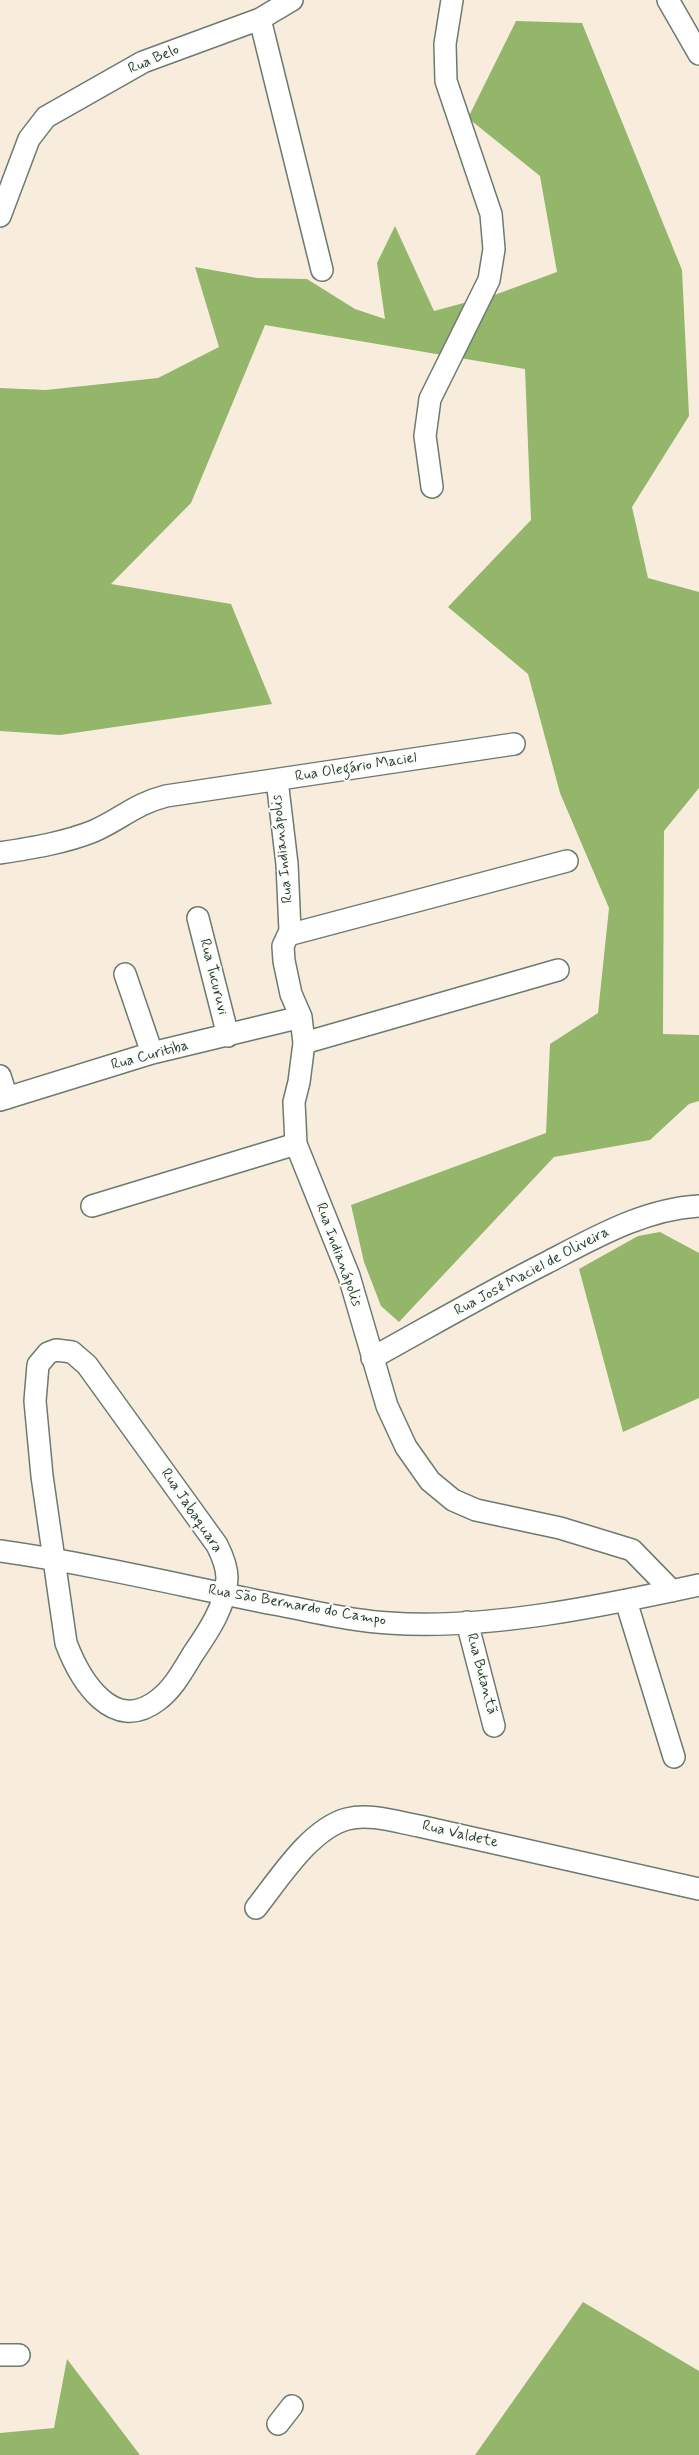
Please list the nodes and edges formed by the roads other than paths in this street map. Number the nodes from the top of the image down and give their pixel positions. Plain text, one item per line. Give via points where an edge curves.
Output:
1 (292, 0) edge
2 (452, 0) edge
3 (668, 0) edge
4 (260, 20) junction
5 (699, 54) edge
6 (0, 216) edge
7 (322, 270) dead end
8 (432, 486) dead end
9 (514, 744) dead end
10 (277, 780) junction
11 (0, 853) edge
12 (567, 861) dead end
13 (198, 918) dead end
14 (288, 936) junction
15 (558, 970) dead end
16 (126, 974) dead end
17 (301, 1017) junction
18 (228, 1036) junction
19 (304, 1043) junction
20 (152, 1053) junction
21 (0, 1076) edge
22 (4, 1099) edge
23 (296, 1144) junction
24 (92, 1206) dead end
25 (699, 1206) edge
26 (372, 1358) junction
27 (0, 1551) edge
28 (54, 1559) junction
29 (699, 1585) edge
30 (672, 1591) junction
31 (225, 1594) junction
32 (626, 1601) junction
33 (467, 1622) junction
34 (494, 1726) dead end
35 (674, 1757) dead end
36 (699, 1889) edge
37 (256, 1908) dead end
38 (292, 2406) dead end
39 (278, 2424) dead end

1 - 4 street, Rua Belo
2 - 8 street via 444,44 446,81 491,214 494,249 489,280 430,399 425,436
3 - 5 street
4 - 6 street, Rua Belo via 143,62 46,117 29,138
4 - 7 street
9 - 10 street, Rua Olegário Maciel
10 - 11 street, Rua Olegário Maciel via 159,798 76,837
10 - 14 street, Rua Indianápolis via 287,864
12 - 14 street
13 - 18 street, Rua Tucuruvi
14 - 17 street, Rua Indianápolis via 283,946 284,961 291,994
15 - 19 street
16 - 20 street
17 - 18 street, Rua Curitiba
17 - 19 street, Rua Indianápolis
18 - 20 street, Rua Curitiba
19 - 23 street, Rua Indianápolis via 294,1102
20 - 22 street, Rua Curitiba
21 - 22 street
23 - 24 street
23 - 26 street, Rua Indianápolis via 349,1276
25 - 26 street, Rua José Maciel de Oliveira via 631,1221 605,1233
26 - 30 street, Rua Indianápolis via 386,1406 406,1447 430,1482 453,1500 476,1510 560,1528 632,1550
27 - 28 street, Rua São Bernardo do Campo
28 - 31 street, Rua São Bernardo do Campo
28 - 31 street, Rua Jabaquara via 66,1644 74,1666 87,1686 108,1706 129,1710 144,1708 158,1700 172,1686 210,1629
28 - 31 street, Rua Jabaquara via 36,1431 35,1374 48,1353 64,1350 72,1352 97,1377 217,1545 227,1577
29 - 30 street, Rua São Bernardo do Campo
30 - 32 street, Rua São Bernardo do Campo
31 - 33 street, Rua São Bernardo do Campo via 388,1623
32 - 33 street, Rua São Bernardo do Campo
32 - 35 street
33 - 34 street, Rua Butantã
36 - 37 street, Rua Valdete via 419,1826 374,1817 348,1818 330,1826 308,1844
38 - 39 street

